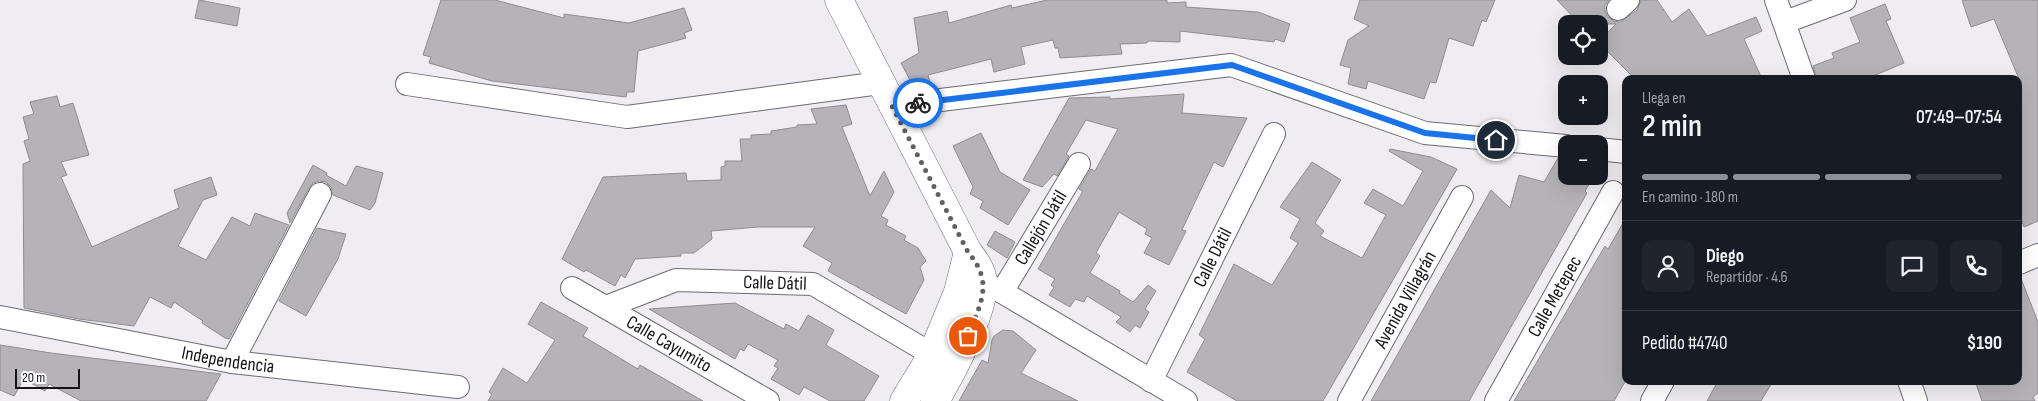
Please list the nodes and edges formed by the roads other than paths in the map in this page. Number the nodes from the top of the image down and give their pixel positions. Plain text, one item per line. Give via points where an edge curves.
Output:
1 (838, 0) edge
2 (1776, 0) edge
3 (1845, 0) edge
4 (1785, 22) junction
5 (1803, 75) edge
6 (407, 84) dead end
7 (886, 94) junction
8 (1274, 134) dead end
9 (1558, 145) edge
10 (1608, 151) edge
11 (1622, 152) edge
12 (1079, 164) dead end
13 (1613, 192) dead end
14 (320, 194) dead end
15 (1462, 197) dead end
16 (2038, 255) edge
17 (2022, 262) edge
18 (979, 275) junction
19 (572, 288) dead end
20 (606, 308) junction
21 (0, 317) edge
22 (944, 361) junction
23 (232, 362) junction
24 (1151, 381) junction
25 (1661, 385) edge
26 (1910, 385) edge
27 (458, 387) dead end
28 (768, 401) edge
29 (904, 401) edge
30 (935, 401) edge
31 (1186, 401) edge
32 (1349, 401) edge
33 (1496, 401) edge
34 (1652, 401) edge
35 (1916, 401) edge

1 - 7 street
2 - 4 street
3 - 4 street
4 - 5 street
6 - 7 street via 627,117
7 - 9 street via 1232,65 1425,133
7 - 18 street
8 - 24 street, Calle Dátil
10 - 11 street
12 - 18 street, Callejón Dátil
13 - 33 street, Calle Metepec
14 - 23 street
15 - 32 street, Avenida Villagrán
16 - 17 street
18 - 22 street via 980,304
18 - 24 street
19 - 20 street, Calle Cayumito
20 - 22 street, Calle Dátil via 676,280 813,284
20 - 28 street, Calle Cayumito
21 - 23 street, Independencia
22 - 29 street
22 - 30 street
23 - 27 street, Independencia
24 - 31 street
25 - 34 street
26 - 35 street

